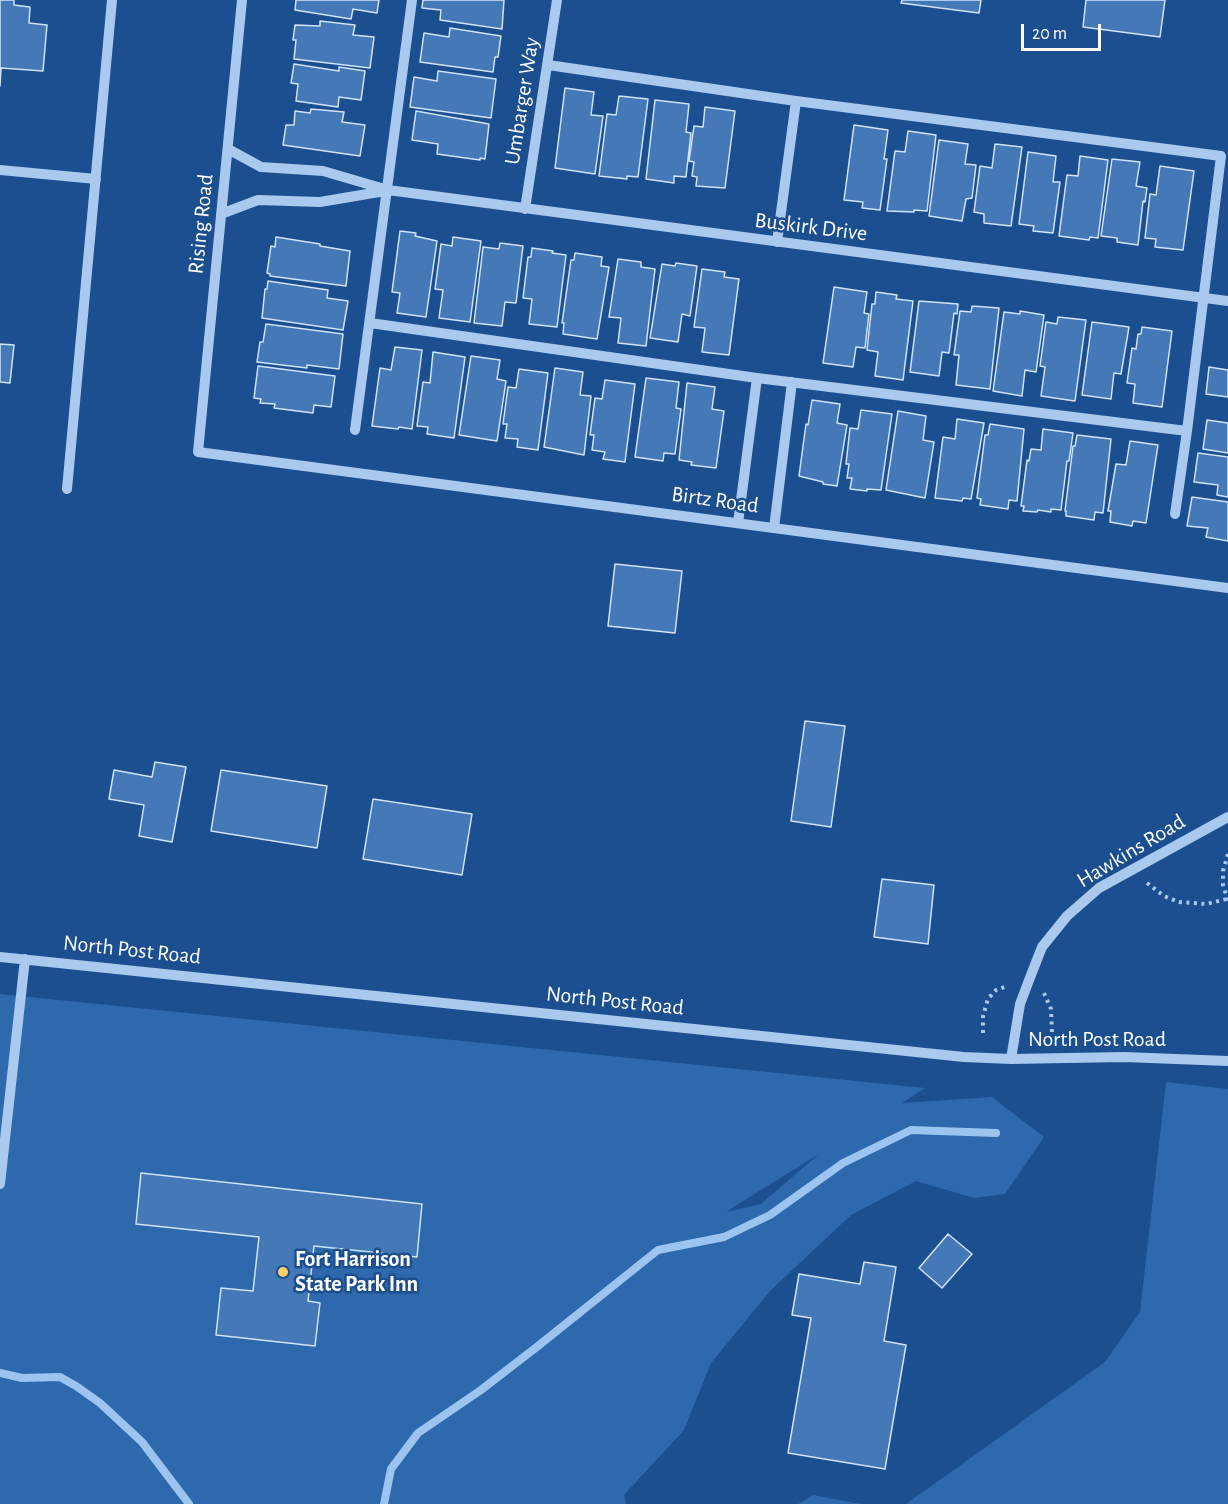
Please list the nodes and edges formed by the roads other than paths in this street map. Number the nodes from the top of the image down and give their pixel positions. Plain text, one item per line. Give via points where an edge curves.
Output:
1 (112, 0) edge
2 (242, 0) edge
3 (412, 0) edge
4 (556, 0) edge
5 (548, 65) junction
6 (796, 101) junction
7 (228, 148) junction
8 (0, 170) edge
9 (96, 179) junction
10 (388, 190) junction
11 (525, 209) junction
12 (221, 214) junction
13 (777, 242) junction
14 (1203, 298) junction
15 (1228, 301) edge
16 (370, 323) junction
17 (757, 378) junction
18 (792, 382) junction
19 (356, 430) dead end
20 (1187, 431) junction
21 (198, 452) joint
22 (67, 489) dead end
23 (1175, 514) dead end
24 (738, 523) junction
25 (774, 528) junction
26 (1228, 588) edge
27 (1228, 817) edge
28 (0, 957) edge
29 (26, 959) junction
30 (1011, 1059) junction
31 (1228, 1061) edge
32 (0, 1184) edge

1 - 9 street
2 - 7 street, Rising Road
3 - 10 street
4 - 5 street, Umbarger Way
5 - 6 street
5 - 11 street, Umbarger Way
6 - 13 street
6 - 14 street via 1221,156
7 - 10 street, Buskirk Drive via 261,167 323,171
7 - 12 street, Rising Road
8 - 9 street
9 - 22 street
10 - 11 street, Buskirk Drive
10 - 12 street, Buskirk Drive via 320,202 258,200
10 - 16 street
11 - 13 street, Buskirk Drive
12 - 21 street, Rising Road
13 - 14 street, Buskirk Drive
14 - 15 street, Buskirk Drive
14 - 20 street
16 - 17 street
16 - 19 street
17 - 18 street
17 - 24 street
18 - 20 street
18 - 25 street
20 - 23 street
21 - 24 street, Birtz Road
24 - 25 street, Birtz Road
25 - 26 street, Birtz Road
27 - 30 street, Hawkins Road via 1099,888 1067,916 1042,947 1031,975 1020,1004
28 - 29 street, North Post Road
29 - 30 street, North Post Road via 903,1052
29 - 32 street
30 - 31 street, North Post Road via 1124,1057

